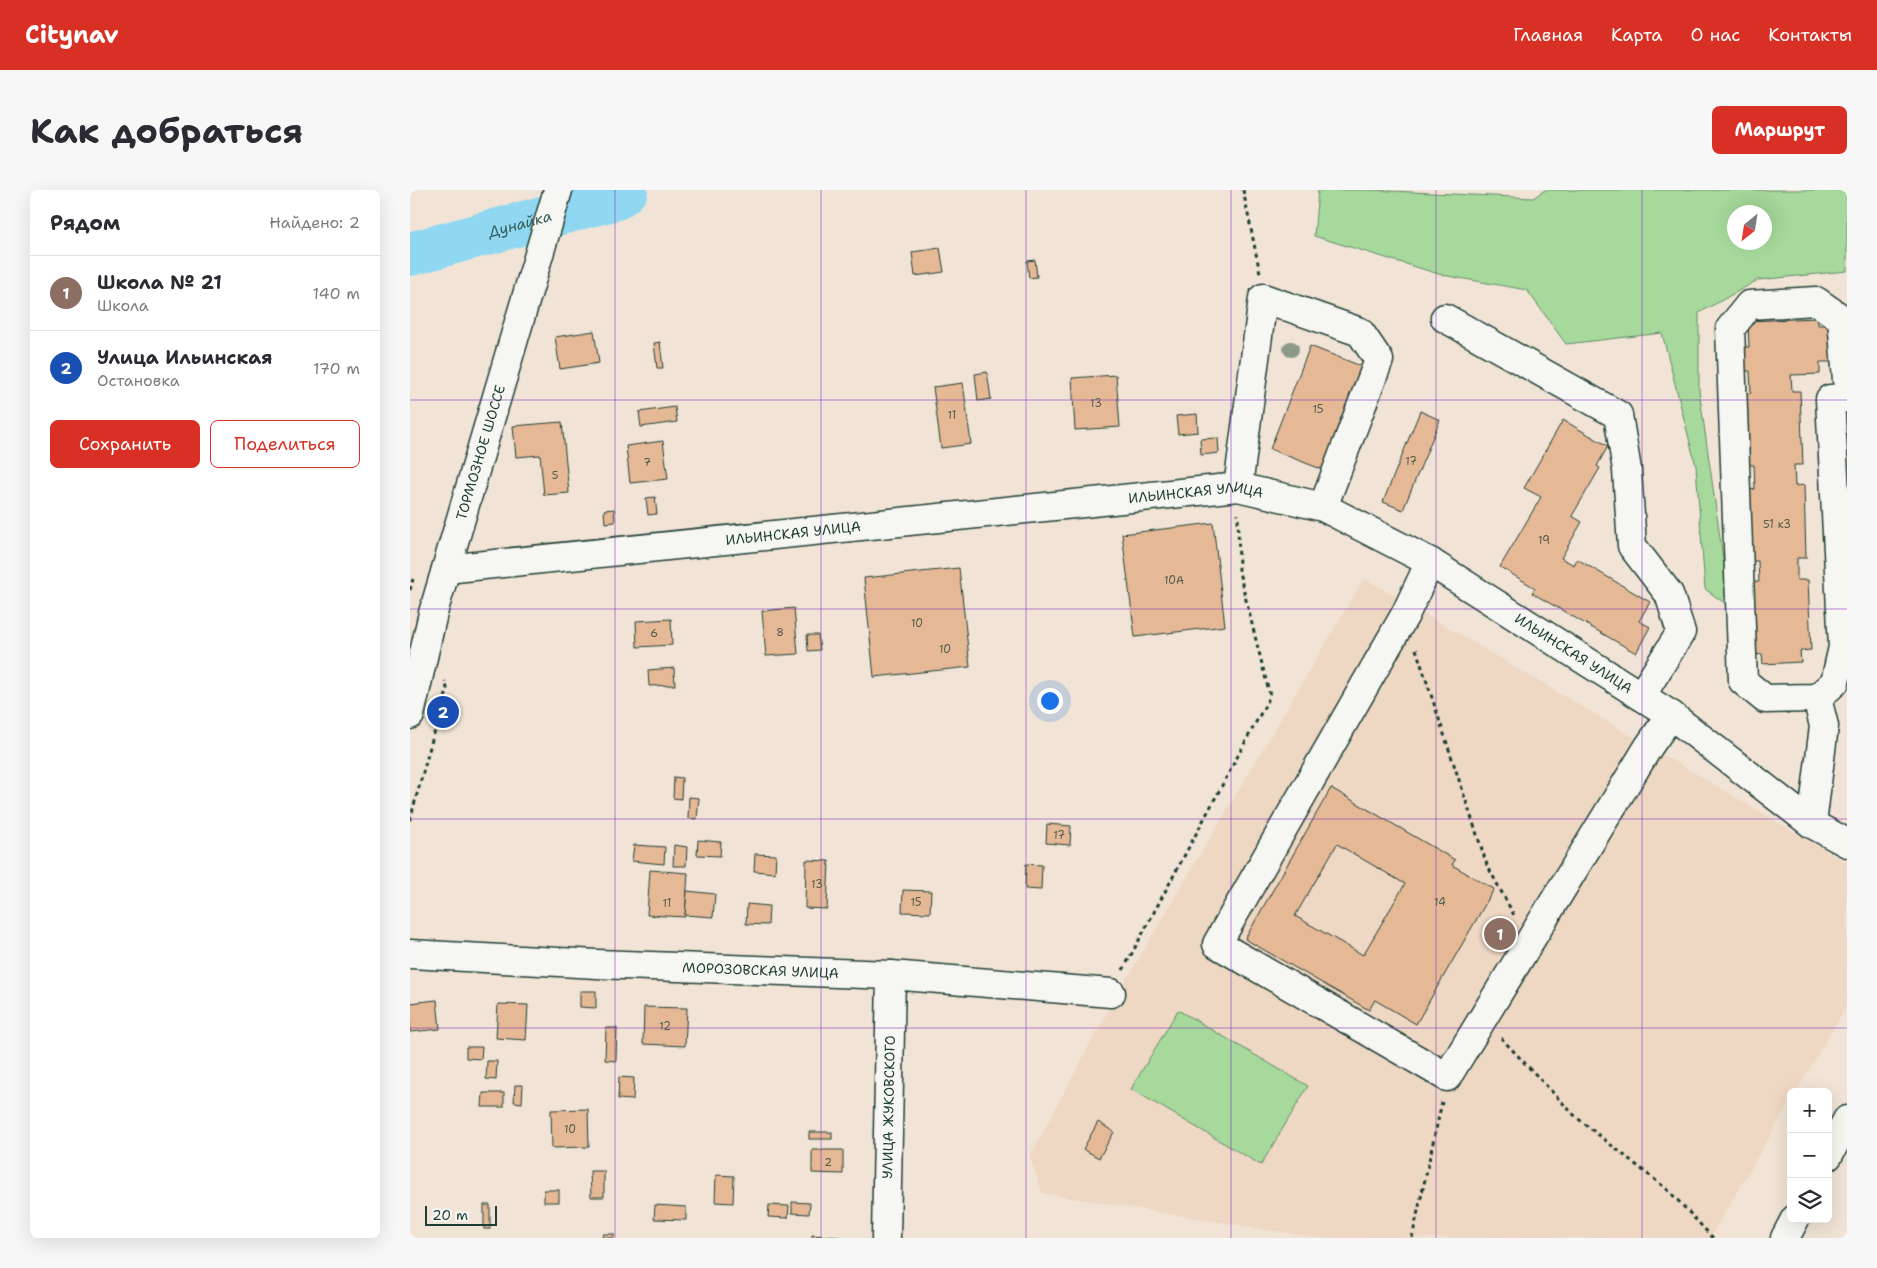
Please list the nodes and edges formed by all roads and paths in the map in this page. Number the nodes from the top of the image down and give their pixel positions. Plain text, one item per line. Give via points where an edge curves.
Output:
1 (558, 190) edge
2 (1243, 190) edge
3 (1263, 298) junction
4 (1445, 318) dead end
5 (1847, 380) edge
6 (1847, 398) edge
7 (1238, 487) junction
8 (1323, 507) junction
9 (1430, 562) junction
10 (446, 569) junction
11 (412, 579) dead end
12 (410, 590) edge
13 (1405, 615) junction
14 (1641, 696) junction
15 (1817, 698) junction
16 (410, 715) edge
17 (1670, 715) junction
18 (1812, 824) junction
19 (1847, 843) edge
20 (1529, 942) junction
21 (410, 954) edge
22 (891, 975) junction
23 (1111, 993) joint
24 (1482, 1019) junction
25 (1447, 1077) junction
26 (1847, 1120) edge
27 (1832, 1148) edge
28 (1793, 1223) edge
29 (886, 1238) edge
30 (1412, 1238) edge
31 (1713, 1238) edge
32 (1785, 1238) edge

1 - 10 street, ТОРМОЗНОЕ ШОССЕ
2 - 3 path
3 - 7 street
3 - 8 street via 1360,332 1379,360
4 - 14 street via 1618,415 1627,470 1632,546 1669,594 1681,632
5 - 15 street via 1842,319 1816,301 1749,305 1730,330 1743,681 1765,699
6 - 15 street via 1830,399 1843,647 1835,682
7 - 8 street, ИЛЬИНСКАЯ УЛИЦА
7 - 10 street, ИЛЬИНСКАЯ УЛИЦА
7 - 23 path via 1239,572 1270,696
8 - 9 street, ИЛЬИНСКАЯ УЛИЦА
9 - 13 street
9 - 14 street, ИЛЬИНСКАЯ УЛИЦА
10 - 16 street, ТОРМОЗНОЕ ШОССЕ
11 - 12 path
13 - 20 path via 1487,865
13 - 25 street via 1217,944
14 - 17 street, ИЛЬИНСКАЯ УЛИЦА
15 - 18 street via 1824,726
17 - 18 street, ИЛЬИНСКАЯ УЛИЦА
17 - 20 street
18 - 19 street, ИЛЬИНСКАЯ УЛИЦА
20 - 24 street
21 - 22 street, МОРОЗОВСКАЯ УЛИЦА
22 - 23 street, МОРОЗОВСКАЯ УЛИЦА
22 - 29 street, УЛИЦА ЖУКОВСКОГО
24 - 25 street
24 - 31 path via 1576,1117 1669,1191
25 - 30 path
26 - 27 street
28 - 32 street

